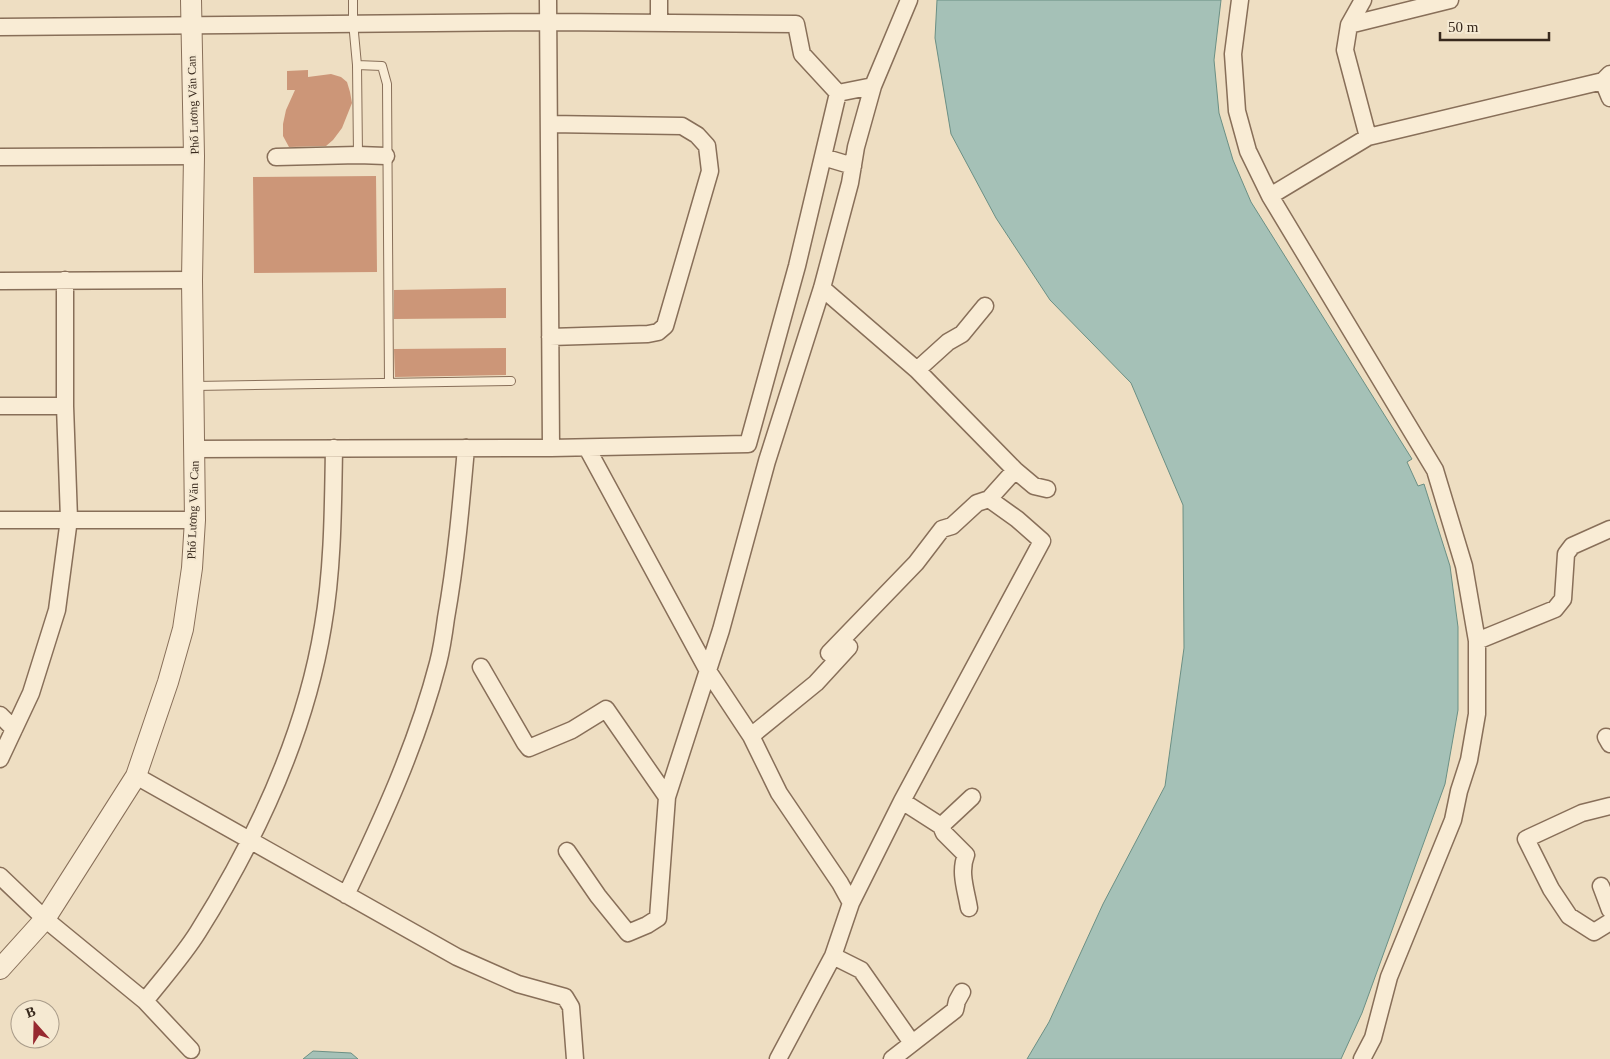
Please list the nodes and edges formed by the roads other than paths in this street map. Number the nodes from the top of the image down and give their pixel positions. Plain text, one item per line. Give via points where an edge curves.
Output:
1 (191, 0) edge
2 (353, 0) edge
3 (548, 0) edge
4 (659, 0) edge
5 (910, 0) edge
6 (1240, 0) edge
7 (1363, 0) edge
8 (1400, 0) edge
9 (1450, 0) edge
10 (1416, 8) junction
11 (659, 21) junction
12 (353, 22) junction
13 (549, 22) junction
14 (1348, 25) junction
15 (191, 26) junction
16 (0, 27) edge
17 (357, 65) junction
18 (1607, 78) edge
19 (873, 86) junction
20 (838, 93) junction
21 (1610, 98) edge
22 (549, 124) junction
23 (1368, 137) junction
24 (358, 155) junction
25 (194, 156) junction
26 (386, 156) junction
27 (0, 157) edge
28 (276, 157) dead end
29 (823, 157) junction
30 (853, 166) junction
31 (1270, 196) junction
32 (65, 280) junction
33 (192, 280) junction
34 (0, 281) edge
35 (822, 288) junction
36 (985, 306) dead end
37 (550, 337) junction
38 (918, 370) junction
39 (511, 381) dead end
40 (389, 383) junction
41 (195, 386) junction
42 (0, 406) edge
43 (65, 406) junction
44 (748, 444) junction
45 (334, 448) junction
46 (466, 448) junction
47 (551, 448) junction
48 (587, 448) junction
49 (195, 449) junction
50 (768, 461) junction
51 (1014, 470) junction
52 (1047, 490) dead end
53 (989, 499) junction
54 (69, 519) junction
55 (0, 520) edge
56 (195, 520) junction
57 (1610, 529) edge
58 (875, 620) dead end
59 (1477, 641) junction
60 (829, 653) dead end
61 (481, 667) dead end
62 (708, 671) junction
63 (0, 716) edge
64 (14, 729) junction
65 (751, 736) junction
66 (0, 759) edge
67 (136, 776) junction
68 (972, 797) dead end
69 (667, 798) junction
70 (902, 800) junction
71 (1610, 806) edge
72 (941, 826) junction
73 (251, 841) junction
74 (567, 851) dead end
75 (0, 876) edge
76 (1601, 886) dead end
77 (346, 895) junction
78 (851, 903) junction
79 (969, 908) dead end
80 (1610, 910) edge
81 (45, 919) junction
82 (1610, 922) edge
83 (833, 956) junction
84 (0, 969) edge
85 (962, 992) dead end
86 (145, 1001) junction
87 (912, 1044) junction
88 (191, 1050) dead end
89 (575, 1059) edge
90 (778, 1059) edge
91 (892, 1059) edge
92 (1362, 1059) edge

1 - 15 street, Phố Lương Văn Can
2 - 12 lane
3 - 13 street
4 - 11 street
5 - 19 street
6 - 31 street via 1233,54 1237,111 1248,151
7 - 14 street
8 - 10 street
9 - 10 street
10 - 14 street
11 - 13 street
11 - 20 street via 796,24 802,54
12 - 13 street
12 - 15 street
12 - 17 lane
13 - 22 street
14 - 23 street via 1345,50
15 - 16 street
15 - 25 street, Phố Lương Văn Can
17 - 24 lane
17 - 26 lane via 382,66 385,72
18 - 21 street
18 - 23 street
19 - 20 street
19 - 30 street
20 - 29 street
22 - 37 street
22 - 37 street via 682,126 707,146 710,171 665,326 648,334
23 - 31 street
24 - 26 street
24 - 28 street
25 - 27 street
25 - 33 street, Phố Lương Văn Can
26 - 40 lane
29 - 30 street
29 - 44 street
30 - 35 street
31 - 59 street via 1435,470 1464,566
32 - 33 street
32 - 34 street
32 - 43 street
33 - 41 street, Phố Lương Văn Can
35 - 38 street
35 - 50 street
36 - 38 street via 962,334 948,342
37 - 47 street
38 - 51 street
39 - 40 lane
40 - 41 lane
41 - 49 street, Phố Lương Văn Can
42 - 43 street
43 - 54 street
44 - 48 street
44 - 50 street
45 - 46 street
45 - 49 street
45 - 73 street via 333,528 324,625 312,678 284,767
46 - 47 street
46 - 77 street via 460,524 439,662 414,745
47 - 48 street
48 - 62 street
49 - 56 street, Phố Lương Văn Can
50 - 62 street
51 - 52 street via 1034,486
51 - 53 street
53 - 60 street via 977,503 952,526 942,529 916,563
53 - 70 street via 1042,541
54 - 55 street
54 - 56 street
54 - 64 street via 57,610 31,693
56 - 67 street, Phố Lương Văn Can via 183,630
57 - 59 street via 1572,546 1566,554 1563,599 1555,609
58 - 65 street via 816,683
59 - 92 street via 1477,714 1453,820 1389,977 1373,1038
61 - 69 street via 529,748 572,730 606,710
62 - 65 street
62 - 69 street
63 - 64 street
64 - 66 street
65 - 78 street via 778,793
67 - 73 street
67 - 81 street, Phố Lương Văn Can
68 - 72 street
69 - 74 street via 658,918 647,926 628,933
70 - 72 street
70 - 78 street
71 - 82 street via 1582,813 1526,839 1551,889 1569,916 1594,932
72 - 79 street via 966,855 962,864
73 - 77 street
73 - 86 street via 197,933
75 - 81 street
76 - 80 street
77 - 89 street via 457,957 518,984 565,997 571,1007
78 - 83 street
81 - 84 street, Phố Lương Văn Can
81 - 86 street
83 - 87 street via 861,970
83 - 90 street
85 - 87 street via 955,1010
86 - 88 street
87 - 91 street

